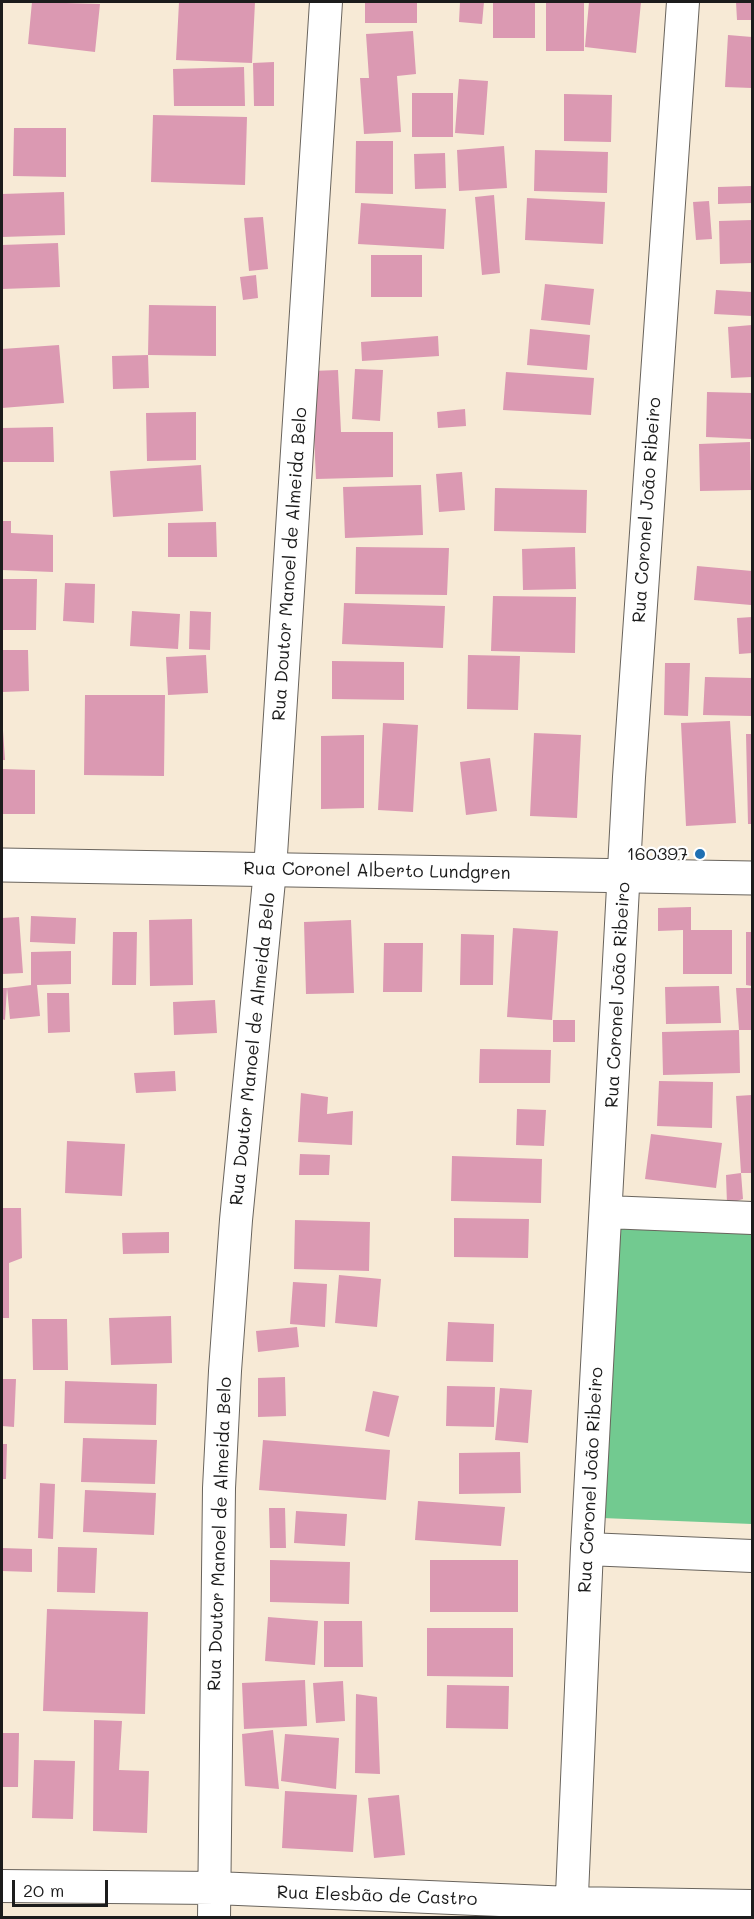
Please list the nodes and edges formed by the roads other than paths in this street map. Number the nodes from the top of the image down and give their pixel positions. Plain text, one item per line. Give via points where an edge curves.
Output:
1 (326, 2) edge
2 (683, 2) edge
3 (2, 865) edge
4 (270, 870) junction
5 (624, 874) junction
6 (753, 878) edge
7 (607, 1212) junction
8 (753, 1218) edge
9 (587, 1549) junction
10 (753, 1556) edge
11 (2, 1886) edge
12 (214, 1903) edge
13 (753, 1906) edge
14 (571, 1910) edge

1 - 4 street, Rua Doutor Manoel de Almeida Belo
2 - 5 street, Rua Coronel João Ribeiro
3 - 4 street, Rua Coronel Alberto Lundgren
4 - 5 street, Rua Coronel Alberto Lundgren
4 - 12 street, Rua Doutor Manoel de Almeida Belo via 236,1220 224,1394 215,1682
5 - 6 street, Rua Coronel Alberto Lundgren
5 - 7 street, Rua Coronel João Ribeiro
7 - 8 street
7 - 9 street, Rua Coronel João Ribeiro
9 - 10 street
9 - 14 street, Rua Coronel João Ribeiro
11 - 12 street, Rua Elesbão de Castro
12 - 14 street, Rua Elesbão de Castro
13 - 14 street, Rua Elesbão de Castro

